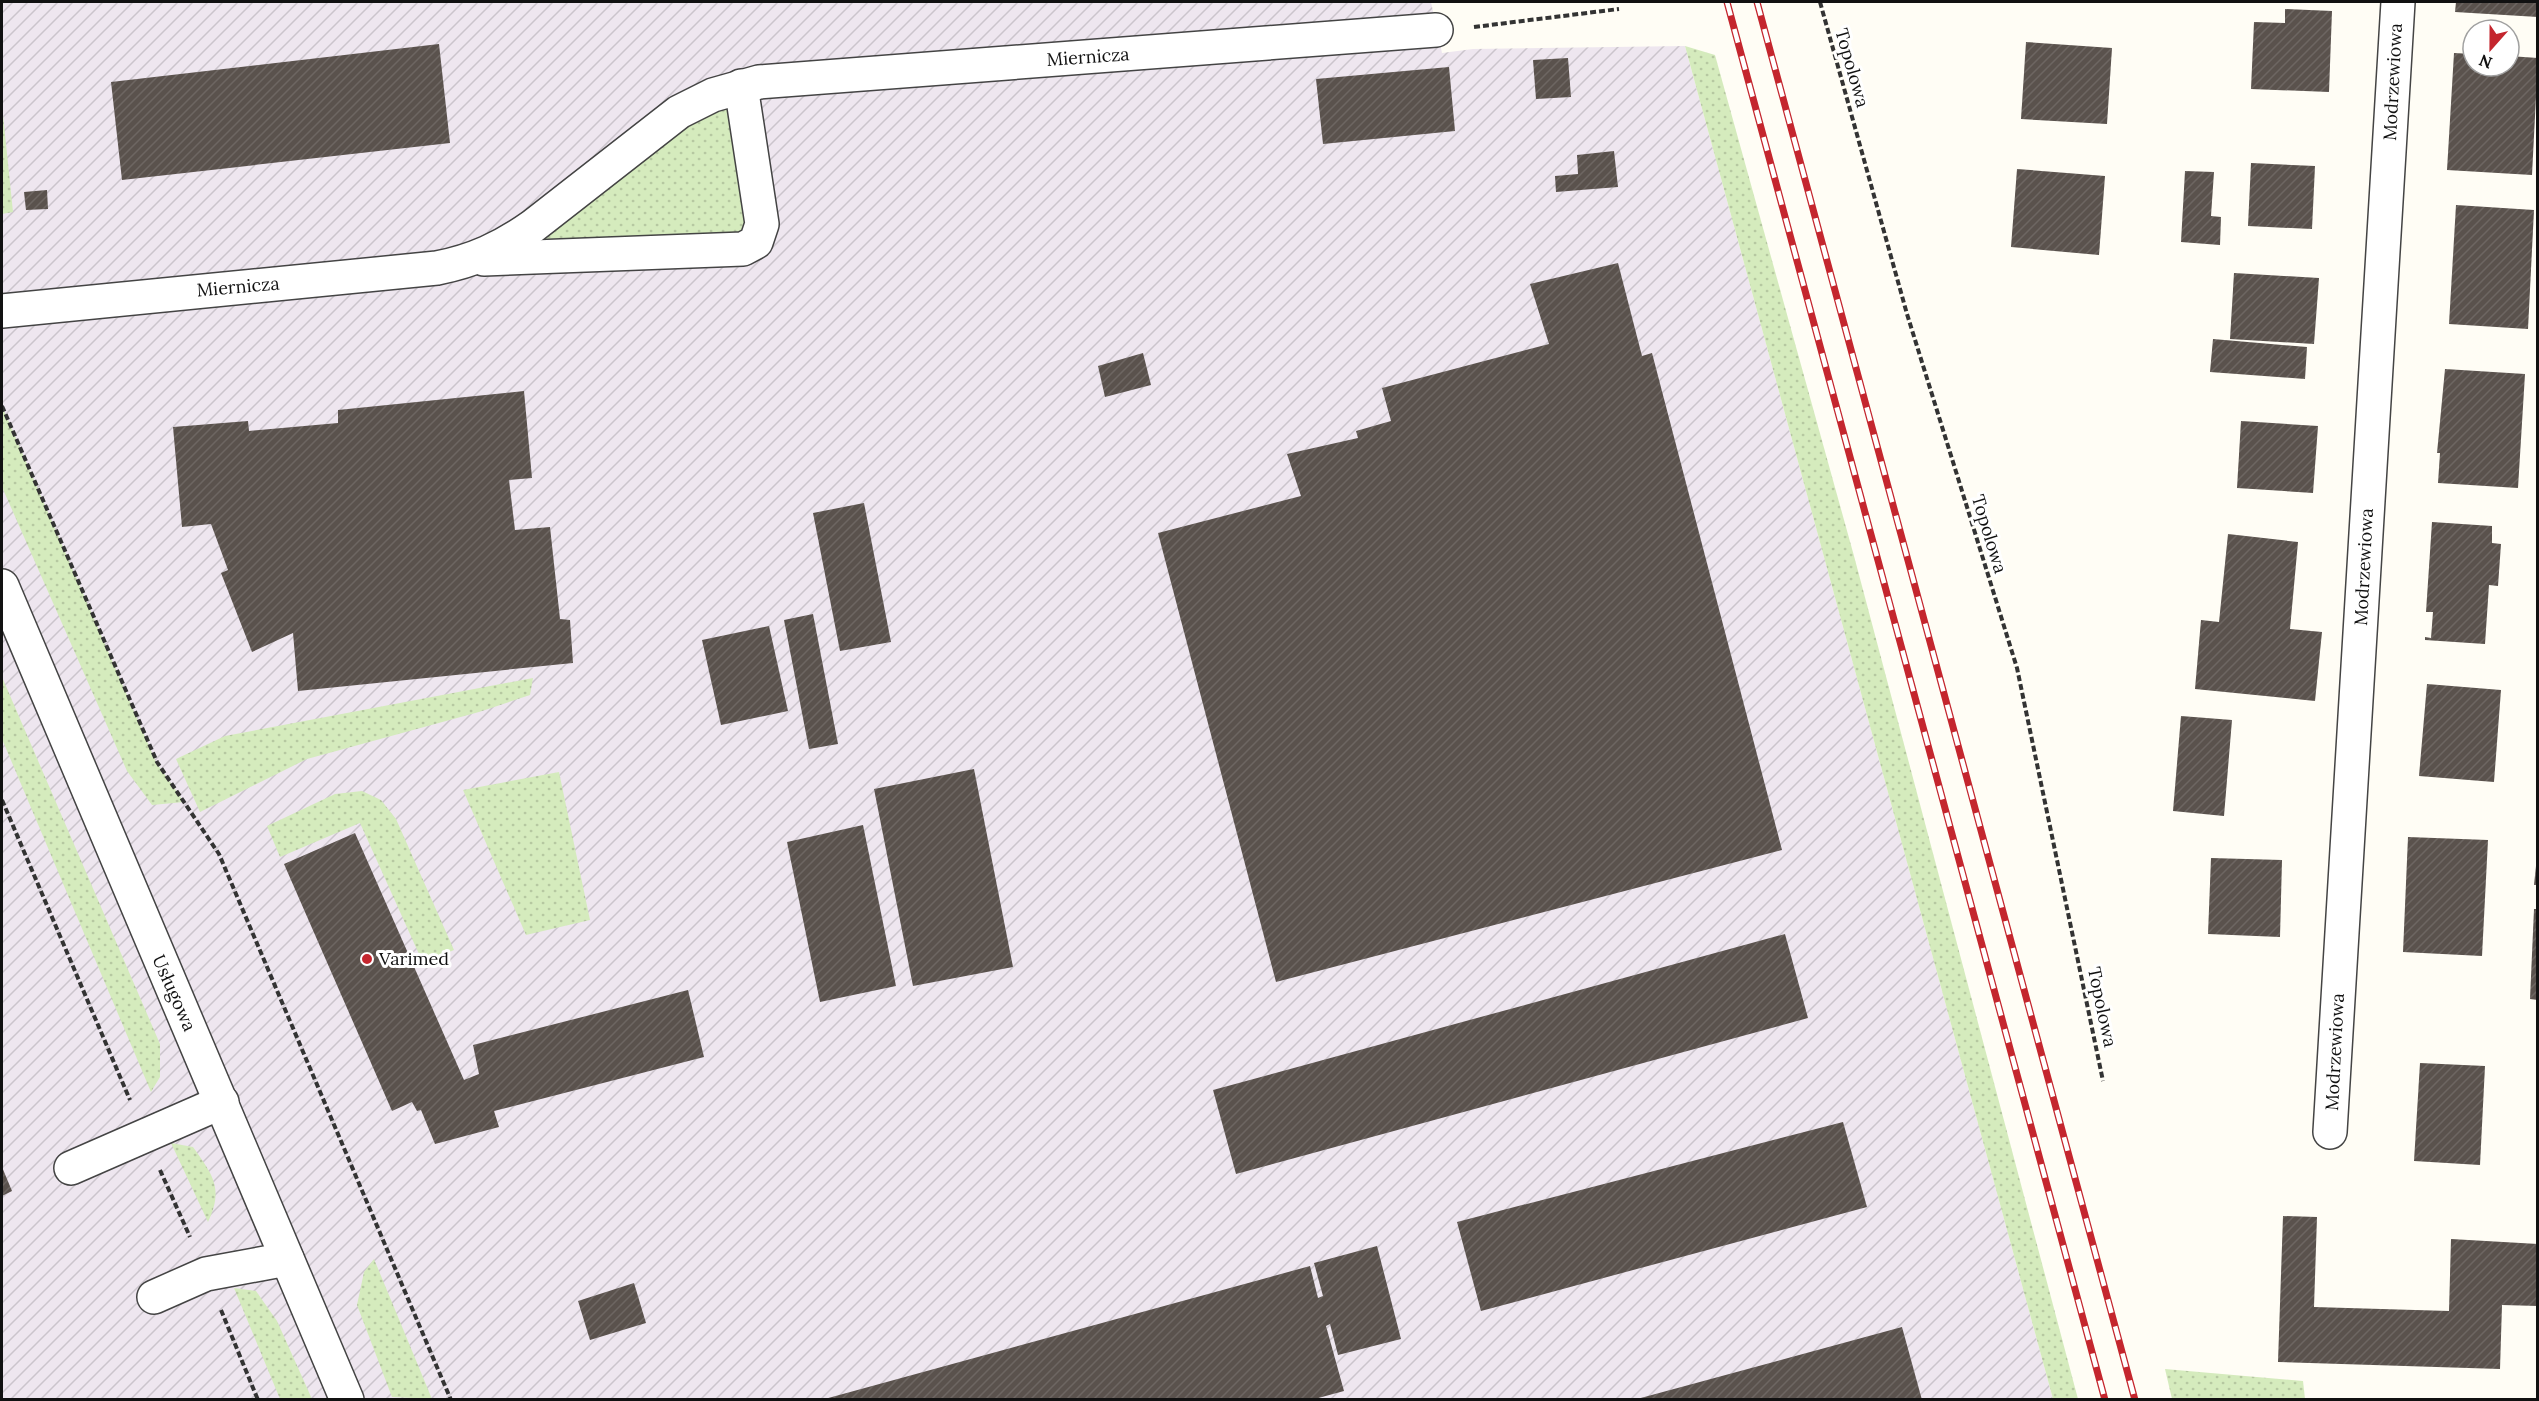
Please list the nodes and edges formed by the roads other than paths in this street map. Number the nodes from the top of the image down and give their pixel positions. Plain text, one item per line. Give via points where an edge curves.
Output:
1 (2398, 2) edge
2 (1436, 30) dead end
3 (741, 86) junction
4 (475, 260) junction
5 (2, 311) edge
6 (2, 586) edge
7 (222, 1102) junction
8 (2330, 1132) dead end
9 (71, 1168) dead end
10 (287, 1259) junction
11 (154, 1297) dead end
12 (347, 1400) edge

1 - 8 street, Modrzewiowa
2 - 3 street, Miernicza
3 - 4 street, Miernicza via 679,112 514,240
3 - 4 street, Miernicza via 762,224 759,238 751,246 712,251
4 - 5 street, Miernicza via 436,268
6 - 7 street, Usługowa
7 - 9 street
7 - 10 street, Usługowa
10 - 11 street via 206,1274
10 - 12 street, Usługowa

